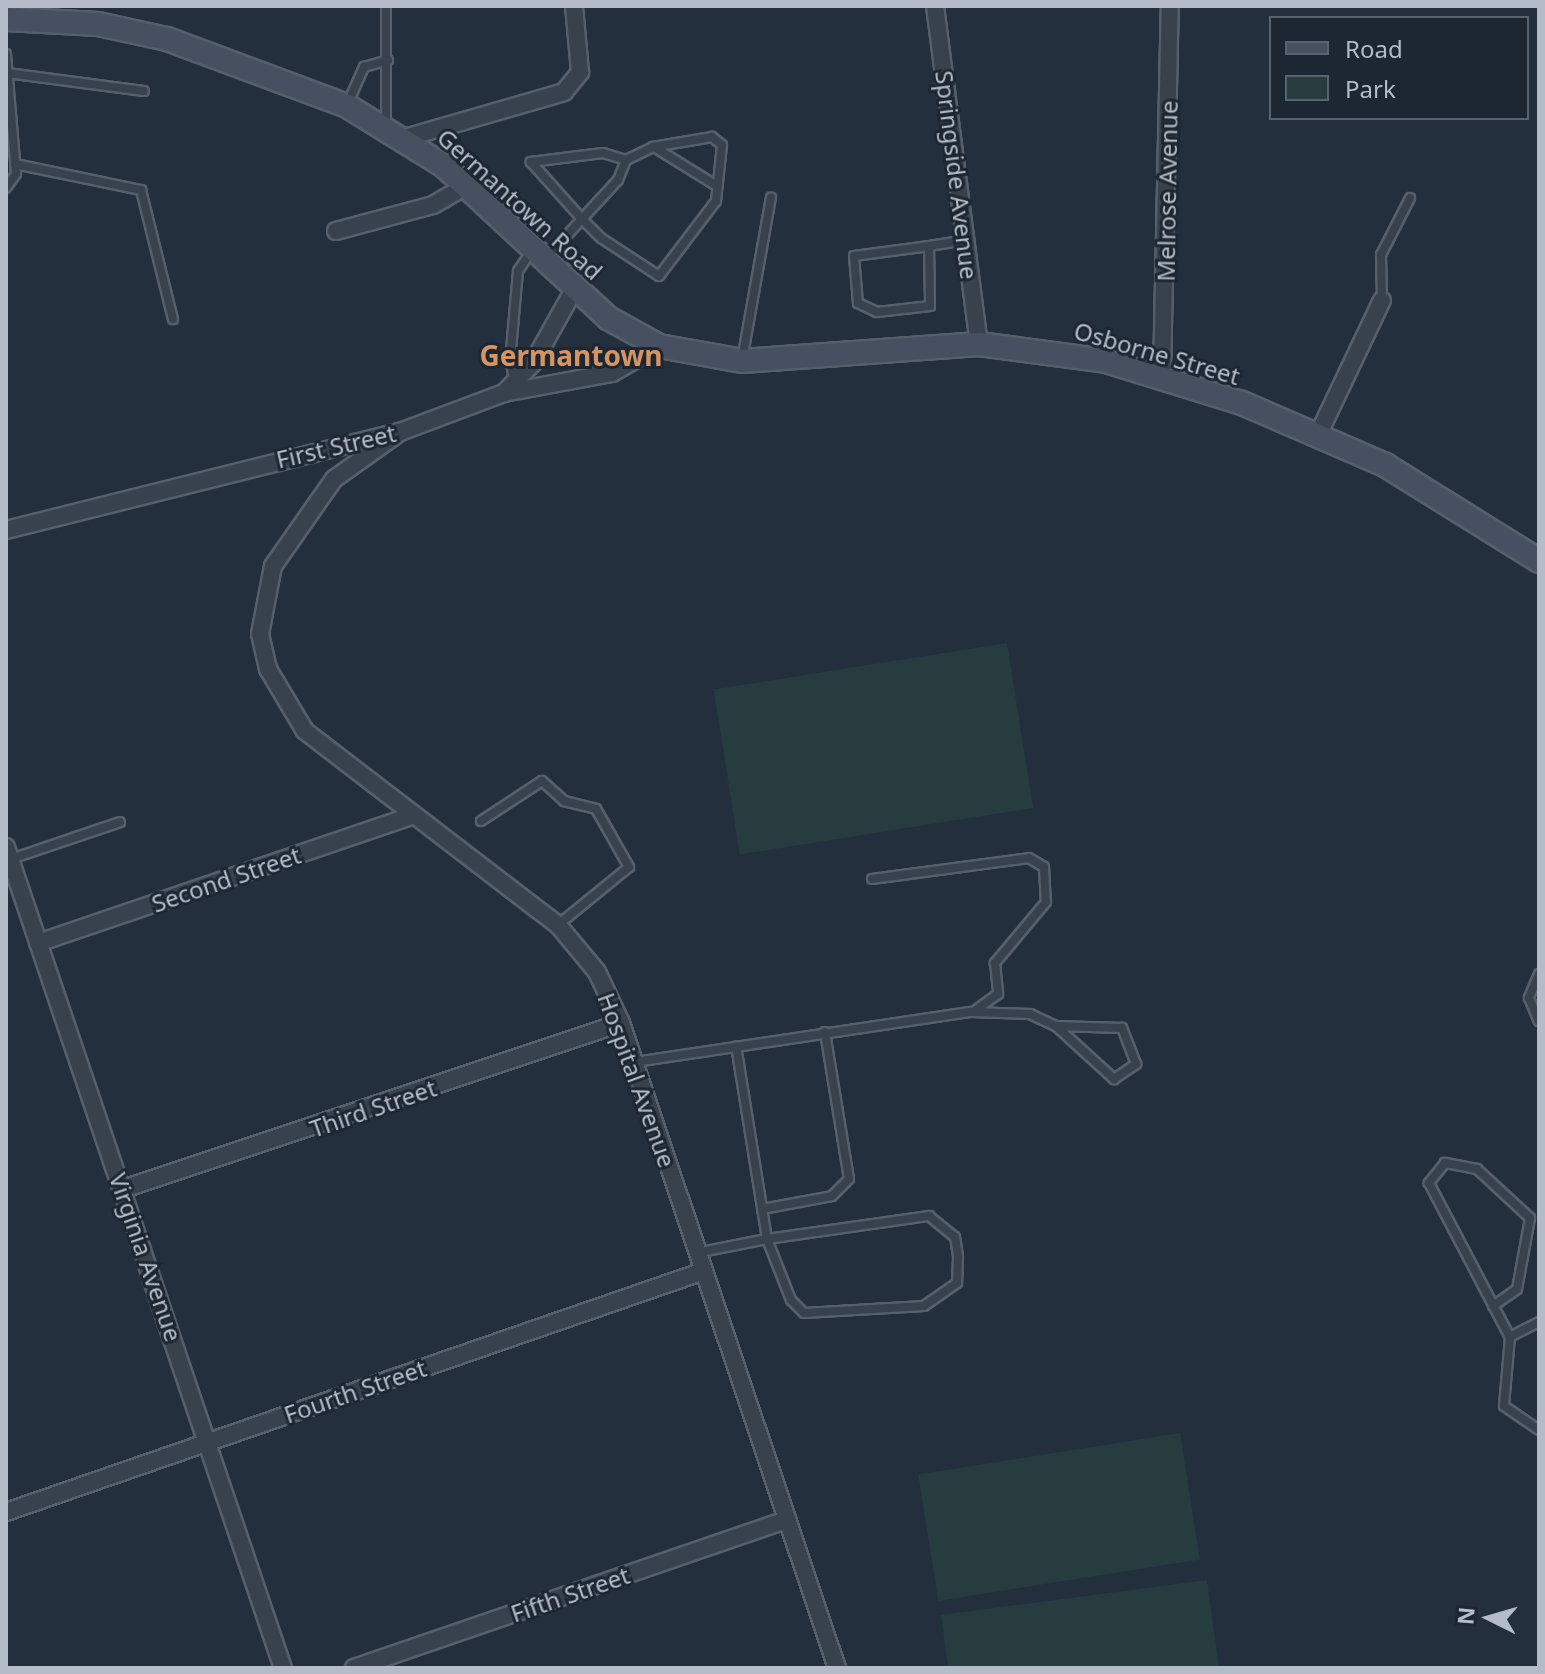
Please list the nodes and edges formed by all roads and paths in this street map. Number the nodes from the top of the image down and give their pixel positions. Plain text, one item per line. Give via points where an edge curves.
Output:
1 (386, 6) edge
2 (574, 6) edge
3 (935, 6) edge
4 (1170, 6) edge
5 (6, 19) edge
6 (6, 54) edge
7 (388, 60) junction
8 (7, 73) edge
9 (144, 91) dead end
10 (347, 106) junction
11 (395, 132) junction
12 (653, 147) junction
13 (626, 160) junction
14 (15, 164) junction
15 (466, 186) junction
16 (717, 186) junction
17 (6, 188) edge
18 (771, 198) dead end
19 (1410, 198) dead end
20 (582, 219) junction
21 (336, 231) dead end
22 (965, 240) junction
23 (929, 246) junction
24 (539, 254) junction
25 (575, 288) junction
26 (1382, 300) joint
27 (173, 319) dead end
28 (979, 344) junction
29 (659, 346) junction
30 (732, 360) junction
31 (1162, 376) junction
32 (509, 388) junction
33 (400, 432) junction
34 (1318, 435) junction
35 (6, 530) edge
36 (1539, 561) edge
37 (414, 815) junction
38 (481, 821) dead end
39 (120, 822) dead end
40 (8, 853) edge
41 (872, 879) dead end
42 (558, 925) junction
43 (38, 943) junction
44 (1539, 974) edge
45 (971, 1012) junction
46 (1539, 1021) edge
47 (621, 1023) junction
48 (1056, 1026) junction
49 (825, 1032) junction
50 (736, 1046) junction
51 (634, 1062) junction
52 (123, 1189) junction
53 (762, 1209) junction
54 (767, 1239) junction
55 (696, 1253) junction
56 (704, 1271) junction
57 (1493, 1306) junction
58 (1538, 1325) edge
59 (1510, 1337) junction
60 (1539, 1430) edge
61 (209, 1441) junction
62 (6, 1512) edge
63 (787, 1520) junction
64 (283, 1668) edge
65 (354, 1668) edge
66 (837, 1668) edge

1 - 7 lane
2 - 11 street via 580,72 564,92
3 - 22 street, Springside Avenue
4 - 31 street, Melrose Avenue
5 - 10 main road, Germantown Road via 98,24 167,39
6 - 8 lane
7 - 10 lane via 364,67
7 - 11 lane
8 - 9 lane
8 - 14 lane
10 - 11 main road, Germantown Road
11 - 15 main road, Germantown Road
12 - 13 lane
12 - 16 lane
12 - 16 lane via 712,137 722,145
13 - 20 lane via 618,180
13 - 20 lane via 603,153 531,162
14 - 17 lane
14 - 27 lane via 141,190
15 - 21 street via 433,205
15 - 24 main road, Germantown Road
16 - 20 lane via 716,201 659,276
18 - 30 lane
19 - 26 lane via 1381,255
20 - 24 lane
22 - 23 lane
22 - 28 street, Springside Avenue
23 - 23 lane via 854,256 858,303 877,312 930,306
24 - 25 main road, Germantown Road
24 - 32 lane via 518,271
25 - 29 main road, Germantown Road via 608,318
25 - 32 street
26 - 34 street
28 - 30 main road, Osborne Street
28 - 31 main road, Osborne Street via 1048,350
29 - 30 main road, Germantown Road
29 - 32 street, First Street via 612,373
31 - 34 main road, Osborne Street
32 - 33 street, First Street
33 - 35 street, First Street
33 - 37 street, Hospital Avenue via 334,479 306,510 273,566 260,634 268,669 305,731
34 - 36 main road, Osborne Street via 1451,500
37 - 42 street, Hospital Avenue
37 - 43 street, Second Street
38 - 42 lane via 542,781 564,801 596,809 629,867
39 - 40 lane
40 - 43 street, Virginia Avenue
41 - 45 lane via 1029,858 1044,867 1046,902 995,963 998,994
42 - 47 street, Hospital Avenue via 597,972
43 - 52 street, Virginia Avenue
44 - 46 lane via 1529,998
45 - 48 lane via 1030,1014
45 - 49 lane
47 - 51 street, Hospital Avenue
47 - 52 street, Third Street
48 - 48 lane via 1107,1076 1124,1078 1136,1064 1122,1028
49 - 50 lane
49 - 53 lane via 849,1179 832,1196
50 - 51 lane
50 - 53 lane
51 - 55 street, Hospital Avenue
52 - 61 street, Virginia Avenue
53 - 54 lane
54 - 54 lane via 791,1300 804,1313 924,1306 957,1283 955,1237 929,1216
54 - 55 lane
55 - 56 street, Hospital Avenue
56 - 61 street, Fourth Street
56 - 63 street, Hospital Avenue
57 - 57 lane via 1429,1183 1445,1163 1477,1169 1530,1218 1517,1289
57 - 59 lane
58 - 59 lane
59 - 60 lane via 1504,1406
61 - 62 street, Fourth Street
61 - 64 street, Virginia Avenue
63 - 65 street, Fifth Street
63 - 66 street, Hospital Avenue

